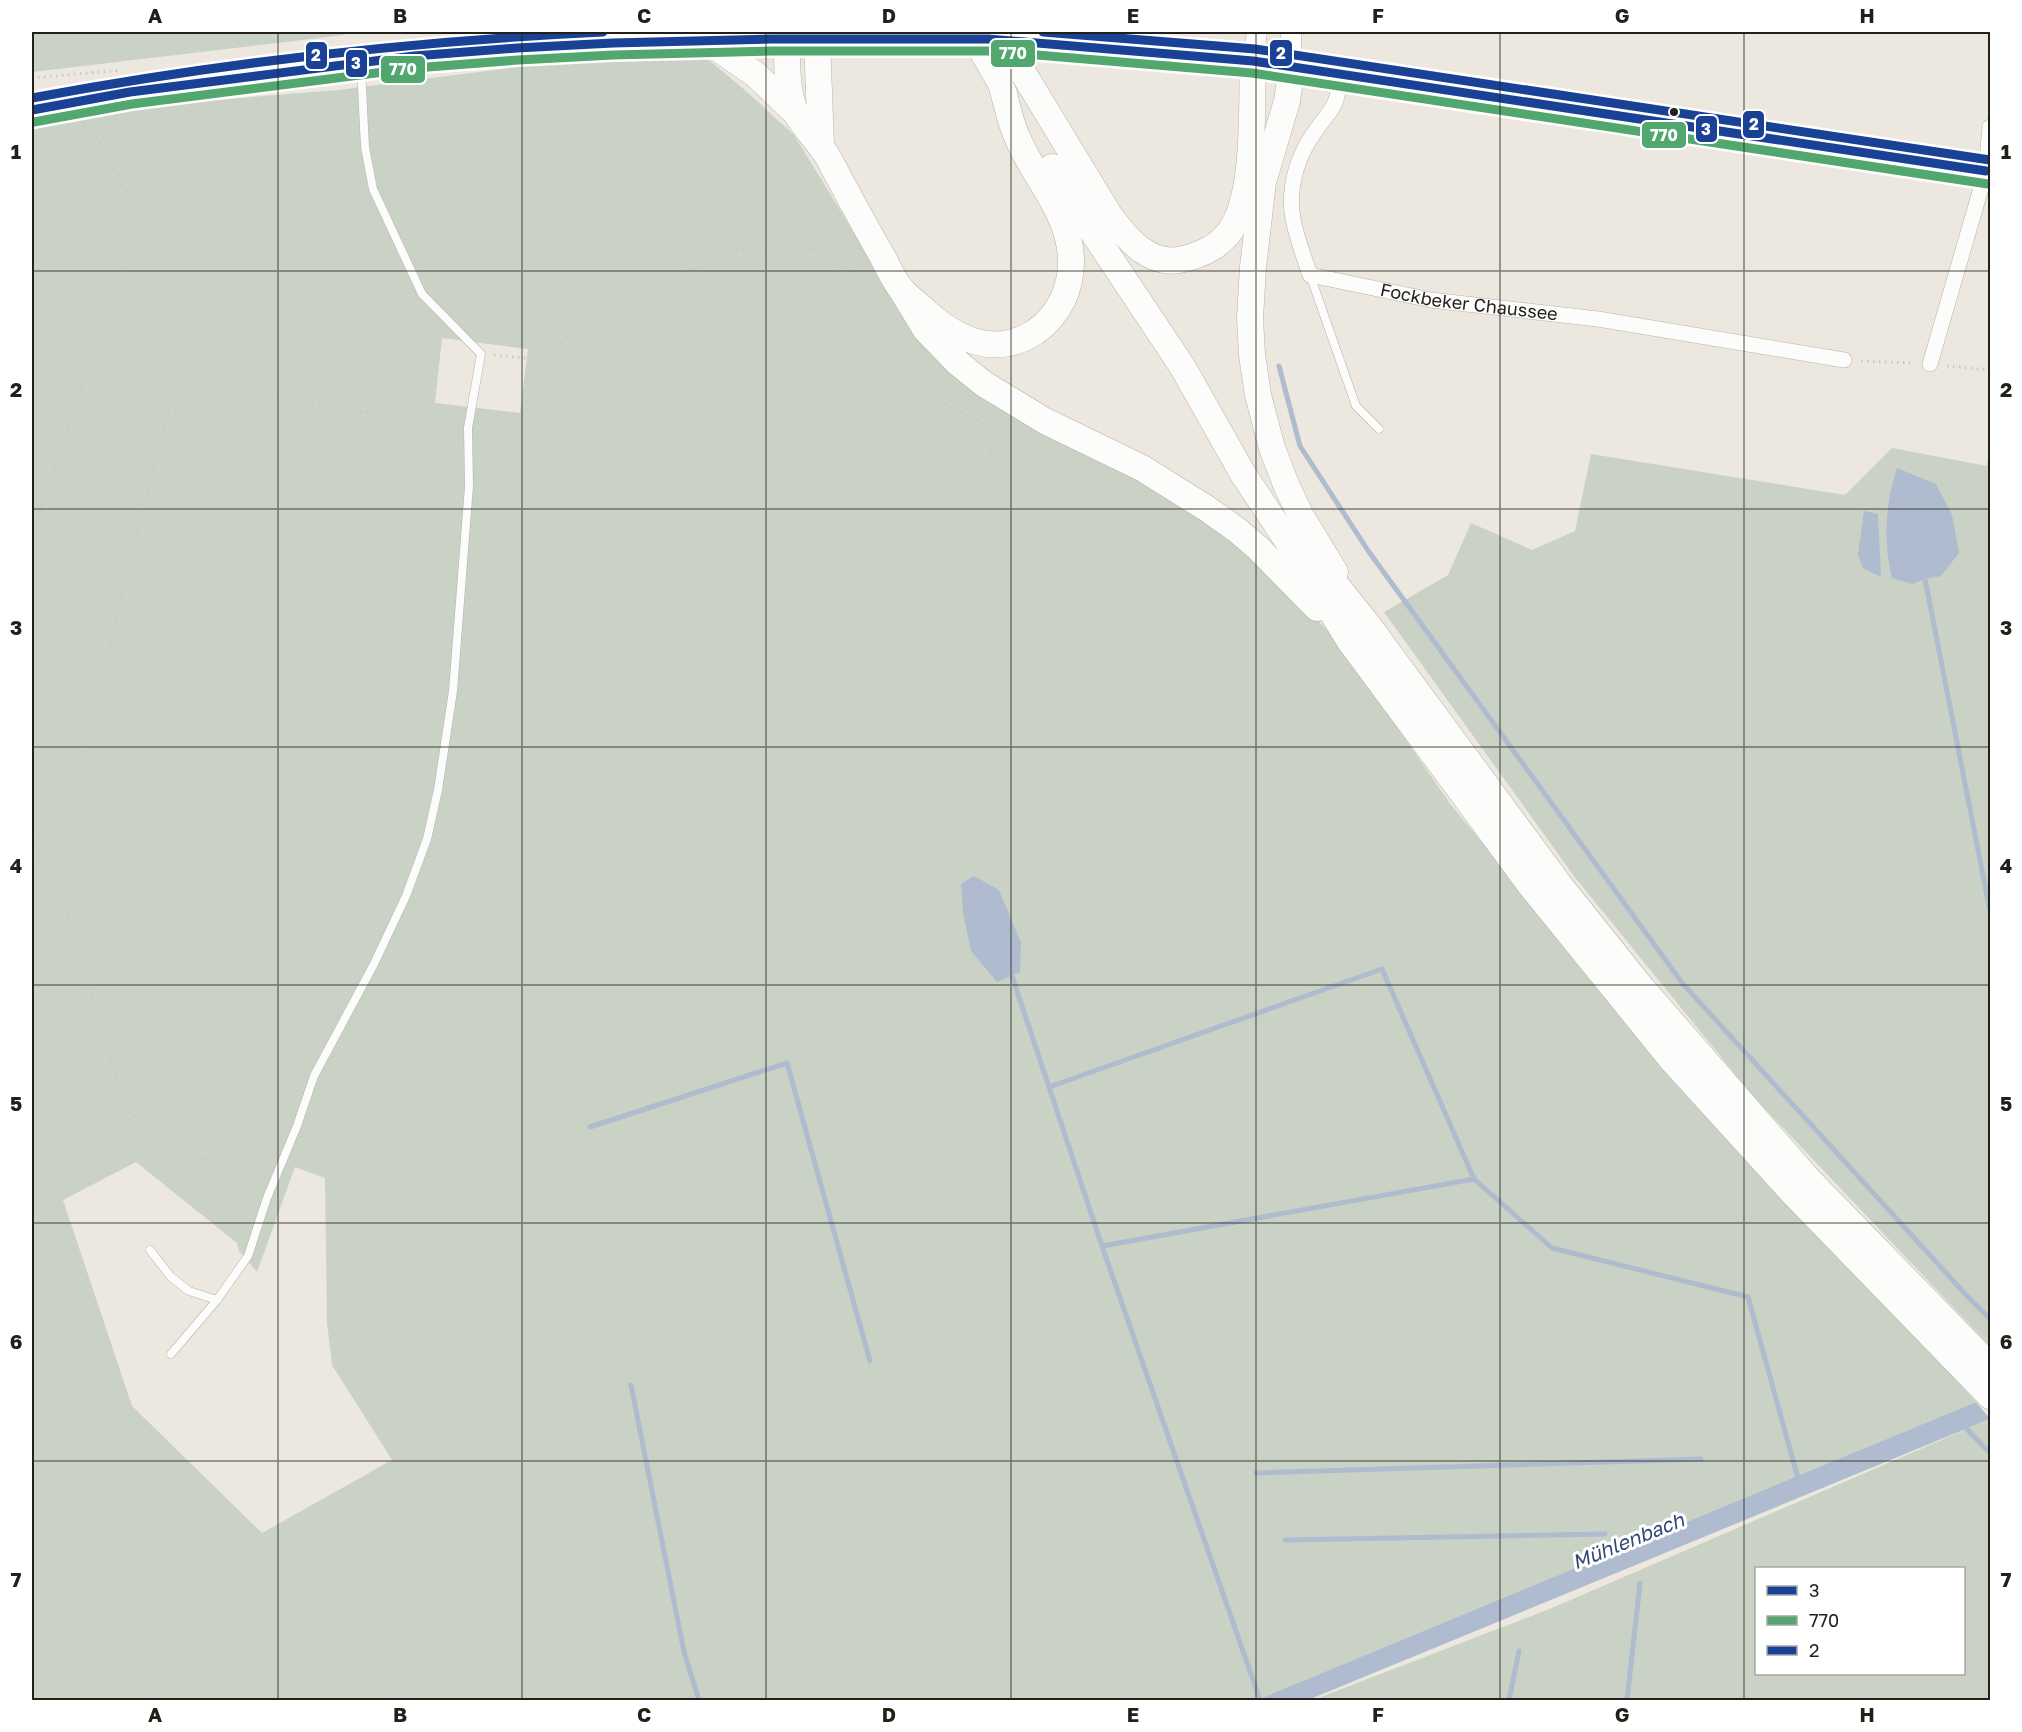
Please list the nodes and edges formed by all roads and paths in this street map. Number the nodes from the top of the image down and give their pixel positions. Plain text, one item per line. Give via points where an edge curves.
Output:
1 (971, 32) edge
2 (999, 32) edge
3 (1257, 32) edge
4 (1291, 32) edge
5 (787, 39) junction
6 (817, 39) junction
7 (706, 40) junction
8 (1253, 61) junction
9 (361, 63) junction
10 (1292, 66) junction
11 (1340, 75) junction
12 (1001, 84) junction
13 (59, 105) junction
14 (32, 110) edge
15 (797, 114) junction
16 (1990, 127) edge
17 (821, 145) junction
18 (1988, 171) edge
19 (1310, 276) junction
20 (901, 289) junction
21 (481, 354) junction
22 (1844, 360) dead end
23 (1930, 364) dead end
24 (1379, 429) dead end
25 (991, 470) dead end
26 (469, 486) junction
27 (32, 534) edge
28 (1357, 631) junction
29 (32, 811) edge
30 (32, 843) edge
31 (297, 1126) junction
32 (150, 1250) dead end
33 (218, 1300) junction
34 (171, 1354) dead end
35 (1986, 1382) edge

1 - 12 main road, bridge
2 - 8 main road, bridge via 1110,216 1140,250 1157,258 1179,260 1208,252 1238,220 1246,191
3 - 8 street
4 - 10 street
5 - 6 main road
5 - 7 main road
5 - 15 main road via 787,71
6 - 8 main road via 988,39
6 - 17 main road
7 - 9 main road via 517,48
7 - 15 main road via 756,75
8 - 10 main road
9 - 13 main road via 130,92
9 - 21 lane via 365,147 373,189 422,294
10 - 11 main road
10 - 28 main road via 1287,101 1263,182 1253,267 1252,355 1272,447 1287,487
11 - 18 main road
11 - 19 street via 1339,94 1332,111 1314,133 1294,177 1292,213
12 - 20 main road via 1017,138 1062,219 1068,239 1071,259 1064,301 1043,327 1029,336 997,344 976,343 938,323
12 - 28 main road via 1082,216 1182,366 1243,474 1299,558
13 - 14 main road
13 - 27 path via 95,134 142,221 98,334
15 - 17 main road
16 - 18 street
17 - 20 main road
18 - 23 street
19 - 22 street, Fockbeker Chaussee via 1431,300 1598,319
19 - 24 lane via 1356,406
20 - 28 main road via 926,330 957,363 984,384 1045,421 1142,468 1237,530
21 - 25 path via 535,359 633,297 737,250 812,248 853,272 875,319 923,394 990,427
21 - 26 lane via 468,428
26 - 30 path via 438,435 376,414 232,389 169,414 127,571 96,709 60,818
26 - 31 lane via 453,691 427,839 374,964 314,1076
28 - 35 main road via 1531,886 1672,1060 1794,1194
29 - 30 path
30 - 31 path via 63,900 125,1107 156,1138 190,1163
31 - 33 lane via 248,1256
32 - 33 lane via 171,1277 189,1291
33 - 34 lane

